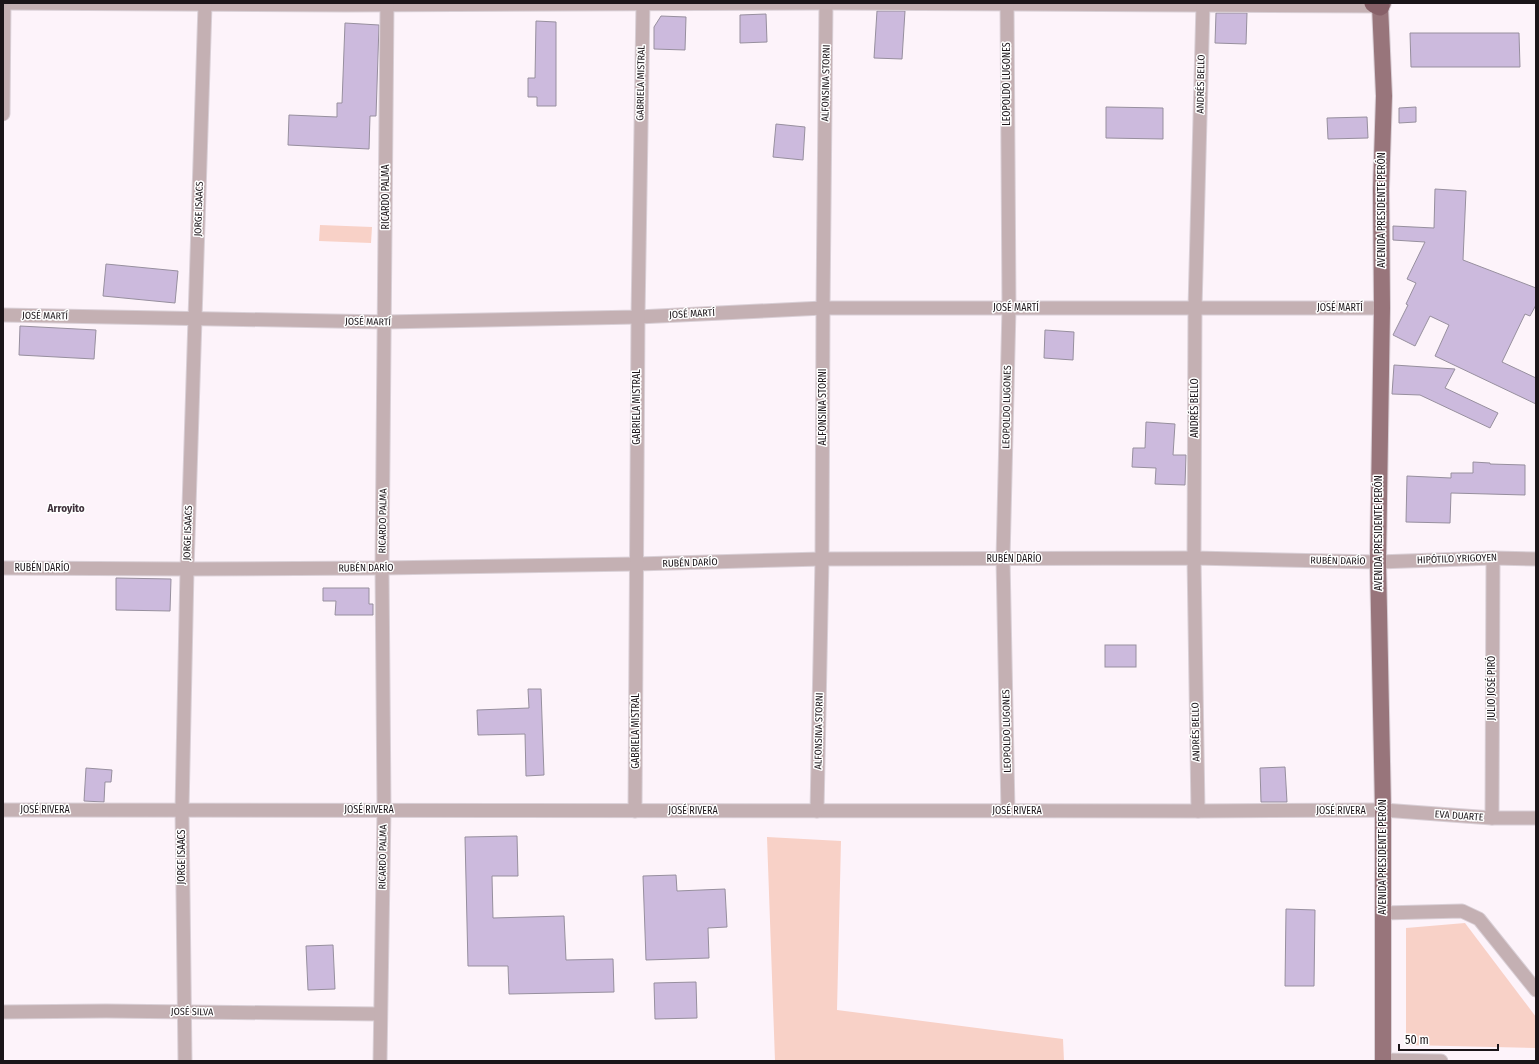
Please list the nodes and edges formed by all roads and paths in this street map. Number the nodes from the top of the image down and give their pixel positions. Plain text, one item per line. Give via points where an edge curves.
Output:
1 (3, 3) edge
2 (826, 3) edge
3 (205, 4) junction
4 (642, 4) edge
5 (1007, 4) edge
6 (1203, 4) junction
7 (1379, 4) edge
8 (387, 5) junction
9 (3, 114) edge
10 (823, 308) junction
11 (1009, 308) junction
12 (1195, 308) junction
13 (1382, 308) junction
14 (3, 315) edge
15 (638, 317) junction
16 (195, 318) junction
17 (385, 322) junction
18 (1194, 558) junction
19 (1493, 558) junction
20 (822, 559) junction
21 (1003, 559) junction
22 (1536, 559) edge
23 (1378, 562) junction
24 (636, 564) junction
25 (3, 568) edge
26 (382, 568) junction
27 (187, 569) junction
28 (384, 809) junction
29 (3, 810) edge
30 (182, 810) junction
31 (1383, 810) junction
32 (635, 811) junction
33 (817, 811) junction
34 (1008, 811) junction
35 (1198, 812) junction
36 (1492, 818) junction
37 (1536, 818) edge
38 (1383, 913) junction
39 (1536, 990) edge
40 (3, 1012) edge
41 (183, 1012) junction
42 (380, 1014) junction
43 (1383, 1060) edge
44 (185, 1061) edge
45 (380, 1061) edge
46 (1441, 1061) edge

1 - 3 street
1 - 9 street
2 - 4 street
2 - 5 street
2 - 10 street, ALFONSINA STORNI
3 - 8 street
3 - 16 street, JORGE ISAACS
4 - 8 street
4 - 15 street, GABRIELA MISTRAL
5 - 6 street
5 - 11 street, LEOPOLDO LUGONES
6 - 7 street
6 - 12 street, ANDRÉS BELLO
7 - 13 main road, AVENIDA PRESIDENTE PERÓN via 1384,96 1381,189
8 - 17 street, RICARDO PALMA
10 - 11 street, JOSÉ MARTÍ
10 - 15 street, JOSÉ MARTÍ
10 - 20 street, ALFONSINA STORNI
11 - 12 street, JOSÉ MARTÍ
11 - 21 street, LEOPOLDO LUGONES
12 - 13 street, JOSÉ MARTÍ
12 - 18 street, ANDRÉS BELLO
13 - 23 main road, AVENIDA PRESIDENTE PERÓN
14 - 16 street, JOSÉ MARTÍ
15 - 17 street, JOSÉ MARTÍ
15 - 24 street, GABRIELA MISTRAL
16 - 17 street, JOSÉ MARTÍ
16 - 27 street, JORGE ISAACS
17 - 26 street, RICARDO PALMA
18 - 21 street, RUBÉN DARÍO
18 - 23 street, RUBÉN DARÍO
18 - 35 street, ANDRÉS BELLO
19 - 22 street, HIPÓTILO YRIGOYEN
19 - 23 street, HIPÓTILO YRIGOYEN
19 - 36 street, JULIO JOSÉ PIRÓ
20 - 21 street, RUBÉN DARÍO
20 - 24 street, RUBÉN DARÍO
20 - 33 street, ALFONSINA STORNI
21 - 34 street, LEOPOLDO LUGONES
23 - 31 main road, AVENIDA PRESIDENTE PERÓN
24 - 26 street, RUBÉN DARÍO
24 - 32 street, GABRIELA MISTRAL
25 - 27 street, RUBÉN DARÍO
26 - 27 street, RUBÉN DARÍO
26 - 28 street, RICARDO PALMA
27 - 30 street, JORGE ISAACS
28 - 30 street, JOSÉ RIVERA
28 - 32 street, JOSÉ RIVERA
28 - 42 street, RICARDO PALMA
29 - 30 street, JOSÉ RIVERA
30 - 41 street, JORGE ISAACS
31 - 35 street, JOSÉ RIVERA
31 - 36 street, EVA DUARTE
31 - 38 main road, AVENIDA PRESIDENTE PERÓN
32 - 33 street, JOSÉ RIVERA
33 - 34 street, JOSÉ RIVERA
34 - 35 street, JOSÉ RIVERA
36 - 37 street, EVA DUARTE
38 - 39 street via 1462,911 1479,919
38 - 43 main road, AVENIDA PRESIDENTE PERÓN
40 - 41 street, JOSÉ SILVA
41 - 42 street, JOSÉ SILVA
41 - 44 street, JORGE ISAACS
42 - 45 street, RICARDO PALMA
43 - 46 street

